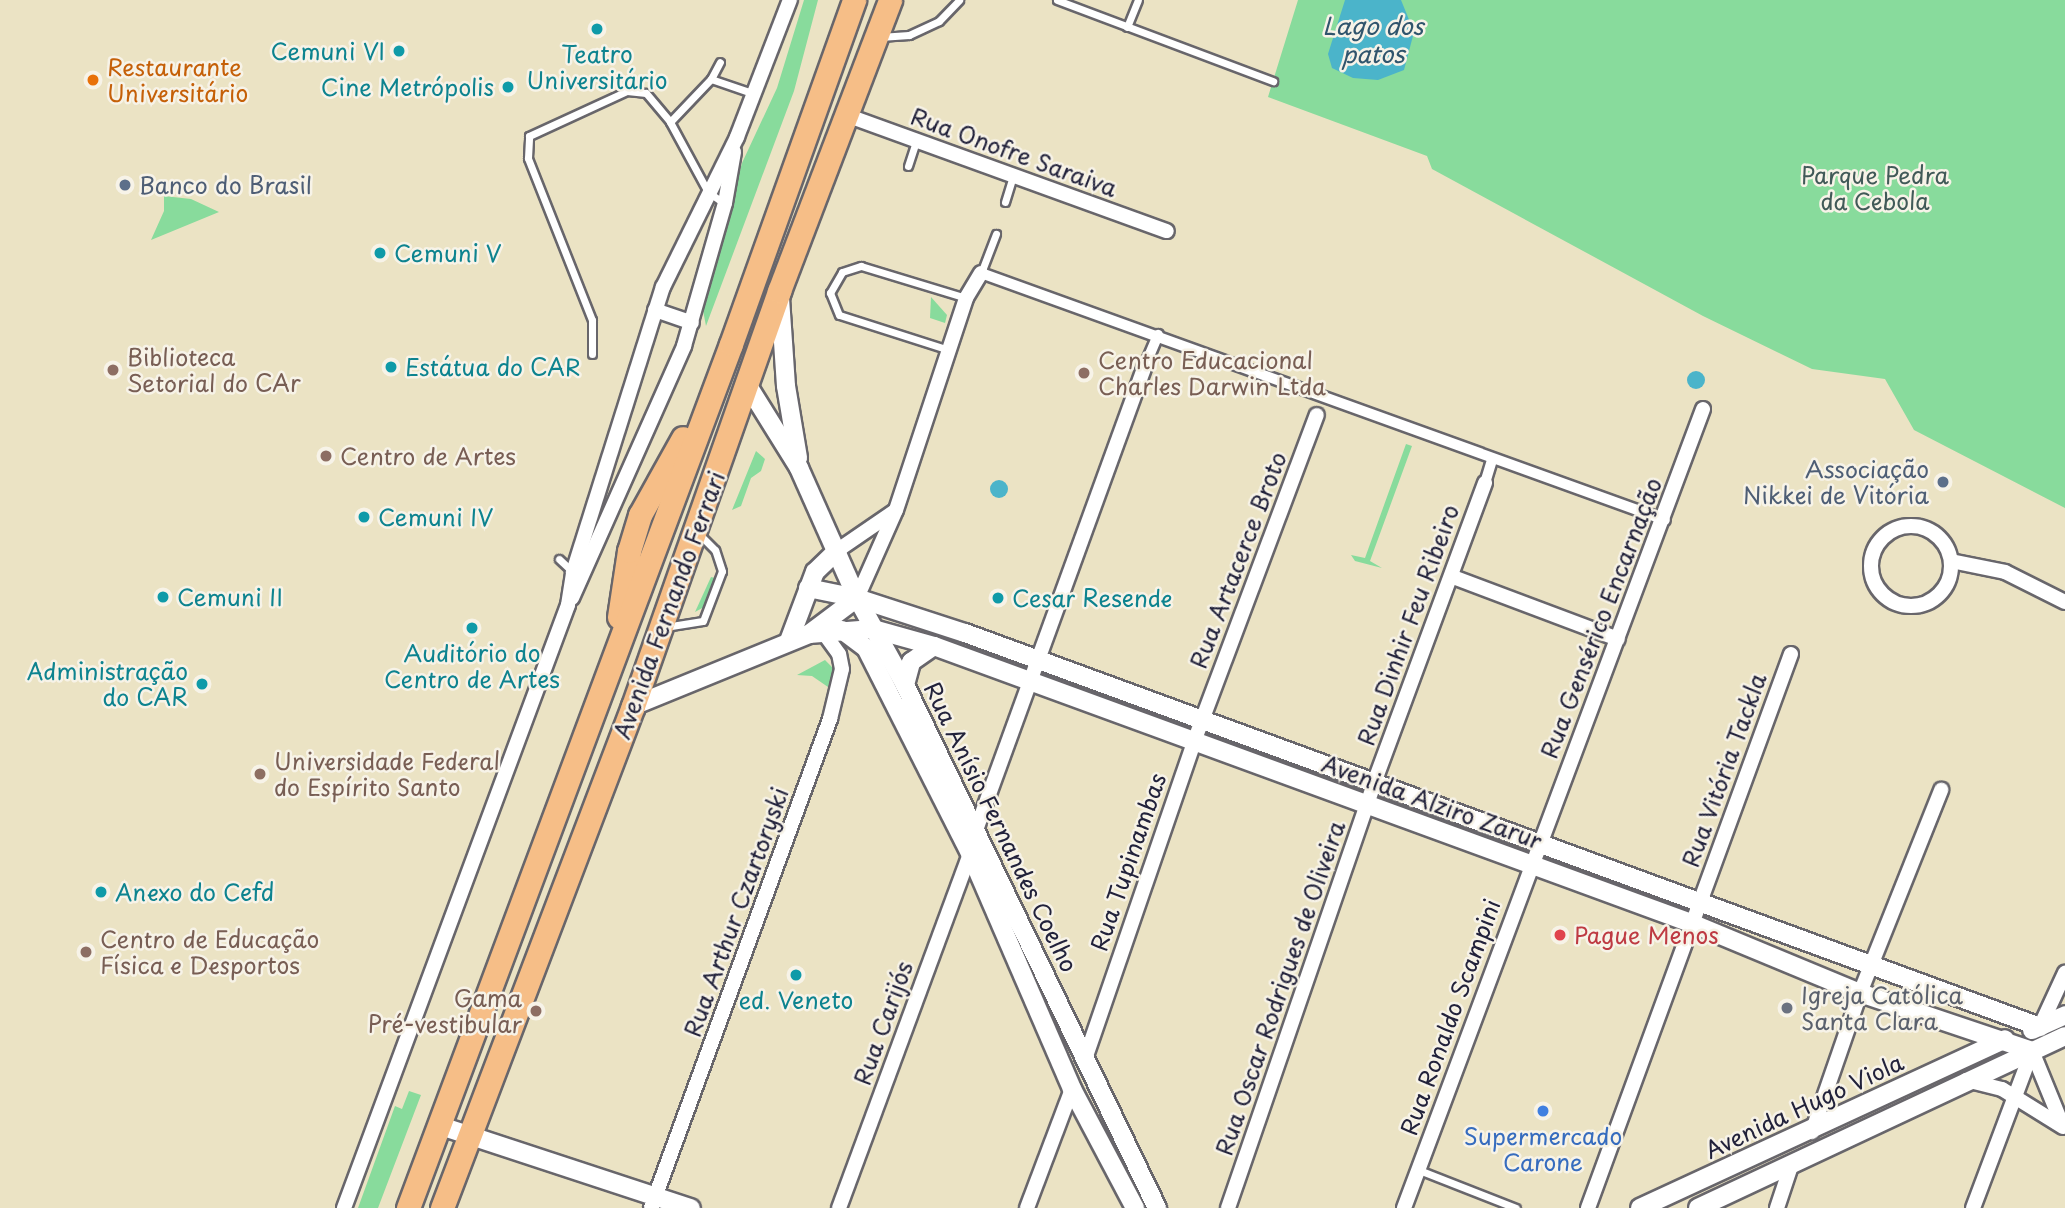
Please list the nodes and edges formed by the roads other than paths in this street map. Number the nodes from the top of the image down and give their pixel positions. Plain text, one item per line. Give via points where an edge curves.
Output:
1 (790, 0) edge
2 (853, 0) edge
3 (890, 0) edge
4 (960, 0) edge
5 (1057, 0) edge
6 (1138, 0) edge
7 (1127, 27) junction
8 (876, 38) junction
9 (720, 62) dead end
10 (711, 79) junction
11 (1273, 81) dead end
12 (756, 94) junction
13 (846, 115) junction
14 (670, 122) junction
15 (737, 137) junction
16 (916, 141) junction
17 (908, 166) dead end
18 (1013, 176) junction
19 (708, 192) junction
20 (1005, 202) dead end
21 (725, 203) junction
22 (1167, 231) dead end
23 (996, 234) dead end
24 (981, 273) junction
25 (779, 291) junction
26 (966, 298) junction
27 (654, 310) junction
28 (692, 323) junction
29 (1158, 335) junction
30 (949, 350) junction
31 (592, 354) dead end
32 (1144, 368) joint
33 (748, 386) junction
34 (1325, 394) junction
35 (708, 398) junction
36 (1703, 409) dead end
37 (626, 413) junction
38 (1317, 415) joint
39 (650, 422) junction
40 (1493, 460) junction
41 (799, 468) junction
42 (1485, 483) joint
43 (896, 510) junction
44 (1665, 520) junction
45 (696, 532) junction
46 (838, 550) junction
47 (559, 559) dead end
48 (1951, 561) junction
49 (578, 576) junction
50 (1453, 577) junction
51 (808, 588) junction
52 (857, 598) junction
53 (2065, 602) edge
54 (661, 627) junction
55 (873, 629) junction
56 (825, 632) junction
57 (1618, 639) junction
58 (789, 641) junction
59 (934, 646) junction
60 (1791, 654) dead end
61 (1038, 661) junction
62 (1031, 680) junction
63 (905, 685) junction
64 (633, 706) junction
65 (1202, 720) junction
66 (1195, 739) junction
67 (1374, 783) junction
68 (1941, 790) dead end
69 (1366, 805) junction
70 (976, 830) junction
71 (1539, 842) junction
72 (970, 853) junction
73 (1531, 864) junction
74 (1699, 901) junction
75 (1020, 922) junction
76 (1691, 923) junction
77 (1001, 928) junction
78 (1036, 956) junction
79 (1017, 962) junction
80 (1871, 965) junction
81 (2065, 973) edge
82 (1860, 993) junction
83 (2065, 1015) edge
84 (2040, 1027) junction
85 (2065, 1037) edge
86 (2000, 1041) junction
87 (2038, 1048) junction
88 (1085, 1059) junction
89 (1965, 1080) junction
90 (1072, 1089) junction
91 (2014, 1095) junction
92 (440, 1126) junction
93 (2064, 1130) edge
94 (1812, 1132) junction
95 (469, 1136) junction
96 (1791, 1166) junction
97 (1418, 1170) junction
98 (350, 1189) junction
99 (653, 1202) edge
100 (337, 1208) edge
101 (344, 1208) edge
102 (408, 1208) edge
103 (442, 1208) edge
104 (691, 1208) edge
105 (839, 1208) edge
106 (1027, 1208) edge
107 (1135, 1208) edge
108 (1157, 1208) edge
109 (1228, 1208) edge
110 (1404, 1208) edge
111 (1516, 1208) edge
112 (1588, 1208) edge
113 (1640, 1208) edge
114 (1698, 1208) edge
115 (1777, 1208) edge
116 (1973, 1208) edge

1 - 12 street
2 - 35 main road
3 - 8 main road, Avenida Fernando Ferrari
4 - 8 lane via 939,21 909,35
5 - 7 lane
6 - 7 lane
7 - 11 lane
8 - 13 main road, Avenida Fernando Ferrari
9 - 10 lane
10 - 12 lane
10 - 14 lane
12 - 15 street
13 - 16 street, Rua Onofre Saraiva
13 - 25 main road, Avenida Fernando Ferrari
14 - 19 lane
14 - 31 lane via 646,93 627,91 534,131 525,143 588,307
15 - 19 street
15 - 21 street
16 - 17 lane
16 - 18 street, Rua Onofre Saraiva
18 - 20 lane
18 - 22 street, Rua Onofre Saraiva
19 - 21 lane
19 - 27 street
21 - 28 street
23 - 24 lane
24 - 26 street
24 - 29 street
25 - 33 main road, Avenida Fernando Ferrari
25 - 41 street, Rua Anísio Fernandes Coelho via 786,386
26 - 30 street
26 - 30 lane via 862,266 842,272 830,293 839,315
27 - 28 street
27 - 37 street
28 - 39 street
29 - 32 street
29 - 34 street
30 - 43 street
32 - 61 street
33 - 35 main road via 729,384
33 - 41 street, Rua Anísio Fernandes Coelho
33 - 45 main road, Avenida Fernando Ferrari
34 - 38 street
34 - 40 street
35 - 92 main road, Avenida Fernando Ferrari via 640,515 623,581 616,652
36 - 44 street, Rua Gensérico Encarnação
37 - 39 street
37 - 49 street
38 - 65 street, Rua Artacerce Broto
39 - 49 street
40 - 42 street
40 - 44 street
41 - 46 street, Rua Anísio Fernandes Coelho
42 - 50 street, Rua Dinhir Feu Ribeiro
43 - 46 street
43 - 52 street
44 - 57 street, Rua Gensérico Encarnação
45 - 54 main road, Avenida Fernando Ferrari
45 - 54 lane via 715,550 722,571 703,621
46 - 51 street via 822,562
46 - 52 street, Rua Anísio Fernandes Coelho
47 - 49 lane
48 - 48 street via 1940,538 1912,525 1882,537 1873,550 1870,568 1883,595 1913,606 1936,598 1944,589
48 - 53 street via 2005,572
49 - 98 street
50 - 57 street
50 - 67 street, Rua Dinhir Feu Ribeiro
51 - 52 street, Avenida Alziro Zarur
51 - 58 street
52 - 55 street, Rua Anísio Fernandes Coelho
52 - 56 street
52 - 61 street, Avenida Alziro Zarur
54 - 64 main road, Avenida Fernando Ferrari
55 - 56 street, Avenida Alziro Zarur
55 - 59 street, Avenida Alziro Zarur
55 - 63 street, Rua Anísio Fernandes Coelho
56 - 58 street
56 - 72 street, Rua Anísio Fernandes Coelho via 866,648
56 - 99 street, Rua Arthur Czartoryski via 839,654 842,669 830,719
57 - 71 street, Rua Gensérico Encarnação
58 - 64 street
59 - 62 street, Avenida Alziro Zarur
59 - 63 street via 911,662
60 - 74 street, Rua Vitória Tackla
61 - 62 street
61 - 65 street, Avenida Alziro Zarur
62 - 66 street, Avenida Alziro Zarur
62 - 70 street
63 - 70 street, Rua Anísio Fernandes Coelho
64 - 95 main road, Avenida Fernando Ferrari
65 - 66 street, Rua Tupinambas
65 - 67 street, Avenida Alziro Zarur
66 - 69 street, Avenida Alziro Zarur
66 - 88 street, Rua Tupinambas
67 - 69 street, Rua Oscar Rodrigues de Oliveira
67 - 71 street, Avenida Alziro Zarur
68 - 80 street
69 - 73 street, Avenida Alziro Zarur
69 - 109 street, Rua Oscar Rodrigues de Oliveira
70 - 75 street, Rua Anísio Fernandes Coelho
71 - 73 street, Rua Ronaldo Scampini
71 - 74 street, Avenida Alziro Zarur
72 - 77 street, Rua Anísio Fernandes Coelho
72 - 105 street, Rua Carijós
73 - 76 street, Avenida Alziro Zarur
73 - 97 street, Rua Ronaldo Scampini
74 - 76 street, Rua Vitória Tackla
74 - 80 street, Avenida Alziro Zarur
75 - 77 street
75 - 78 street, Rua Anísio Fernandes Coelho
76 - 82 street, Avenida Alziro Zarur
76 - 112 street, Rua Vitória Tackla
77 - 79 street, Rua Anísio Fernandes Coelho
78 - 79 street
78 - 88 street, Rua Anísio Fernandes Coelho
79 - 90 street, Rua Anísio Fernandes Coelho
80 - 82 street
80 - 84 street, Avenida Alziro Zarur
81 - 84 street
82 - 86 street, Avenida Alziro Zarur
82 - 94 street
83 - 84 street, Avenida Hugo Viola
84 - 86 street, Avenida Hugo Viola
84 - 87 street
85 - 87 street, Avenida Hugo Viola
86 - 87 street, Avenida Alziro Zarur
86 - 94 street, Avenida Hugo Viola
87 - 89 street, Avenida Hugo Viola
87 - 91 street
87 - 93 street
88 - 108 street, Rua Anísio Fernandes Coelho
89 - 91 street
89 - 96 street, Avenida Hugo Viola
90 - 106 street
90 - 107 street, Rua Anísio Fernandes Coelho
91 - 93 street
91 - 116 street
92 - 95 street
92 - 102 main road, Avenida Fernando Ferrari
94 - 113 street, Avenida Hugo Viola
95 - 99 street
95 - 103 main road, Avenida Fernando Ferrari
96 - 114 street, Avenida Hugo Viola
96 - 115 street
97 - 110 street, Rua Ronaldo Scampini
97 - 111 lane
98 - 100 street
98 - 101 street
99 - 104 street

